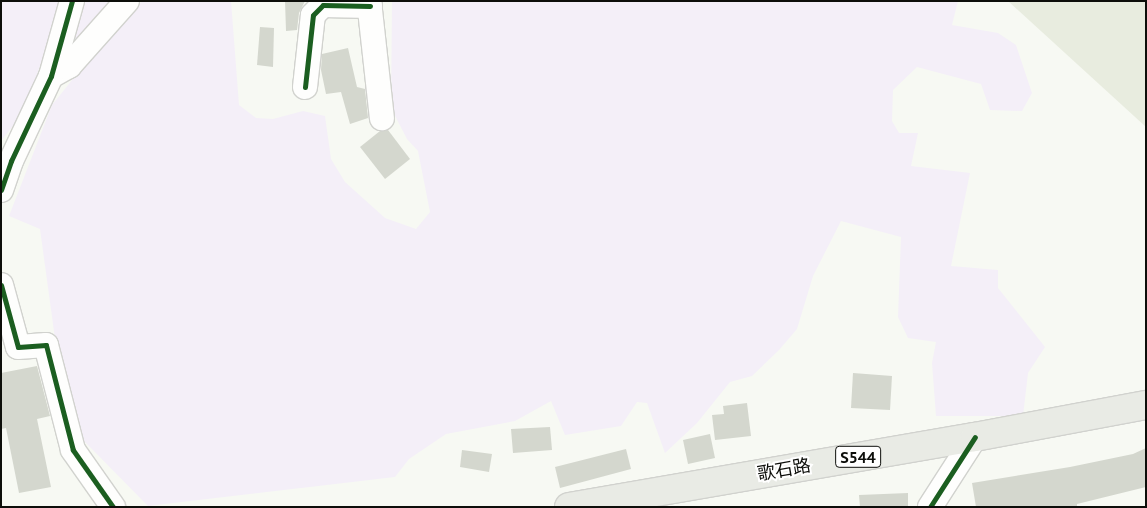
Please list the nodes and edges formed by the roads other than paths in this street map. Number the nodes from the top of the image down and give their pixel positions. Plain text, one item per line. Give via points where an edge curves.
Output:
1 (72, 1) edge
2 (127, 1) edge
3 (370, 4) edge
4 (51, 76) junction
5 (305, 87) dead end
6 (382, 118) dead end
7 (1, 190) edge
8 (1, 285) edge
9 (1146, 405) edge
10 (975, 437) junction
11 (113, 507) edge
12 (569, 507) edge
13 (930, 507) edge

1 - 4 street
2 - 4 street via 69,66
3 - 5 street via 324,5 313,15
3 - 6 street
4 - 7 street
8 - 11 street via 18,347 46,346 74,450
9 - 10 main road, 歌石路 / S544
10 - 12 main road, 歌石路 / S544
10 - 13 street

